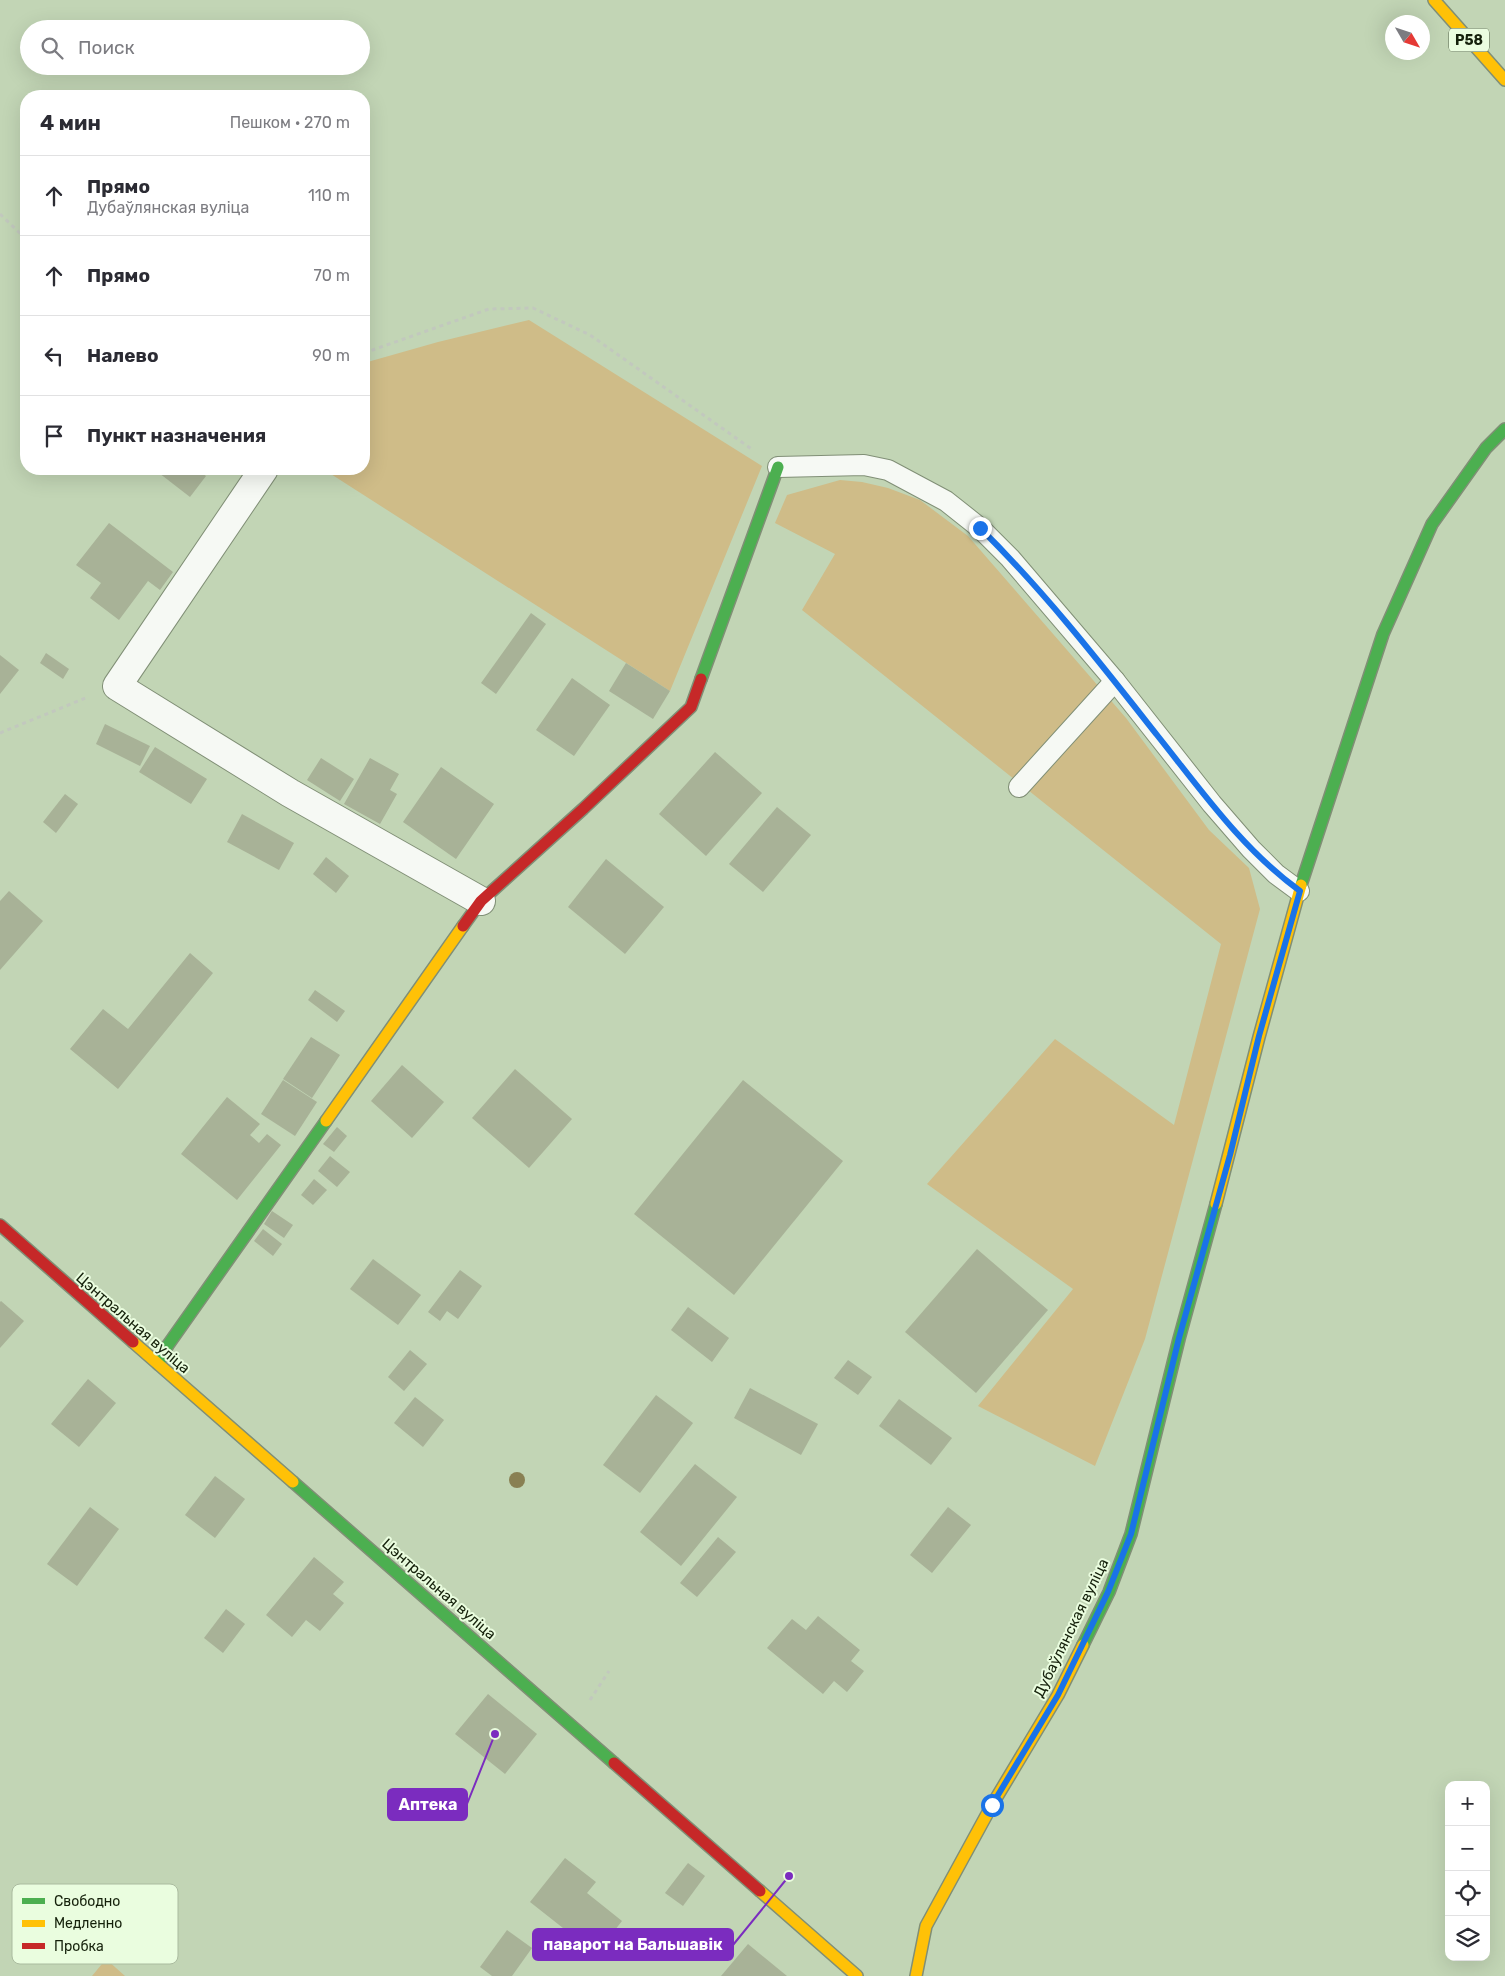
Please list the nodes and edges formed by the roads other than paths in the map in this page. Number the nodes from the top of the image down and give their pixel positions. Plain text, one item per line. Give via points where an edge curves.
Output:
1 (1434, 0) edge
2 (1505, 80) edge
3 (1505, 429) edge
4 (778, 467) joint
5 (260, 475) edge
6 (1115, 681) junction
7 (1019, 787) dead end
8 (1300, 891) junction
9 (481, 901) junction
10 (0, 1225) edge
11 (158, 1364) junction
12 (856, 1976) edge
13 (916, 1976) edge

1 - 2 main road, Р58
3 - 8 main road, Дубаўлянская вуліца via 1486,448 1432,524 1384,634
4 - 6 lane via 864,465 888,470 946,501 1010,558
4 - 9 main road via 691,707
5 - 9 street via 116,686 290,793
6 - 7 lane
6 - 8 lane via 1251,849 1276,874
8 - 13 main road, Дубаўлянская вуліца via 1179,1338 1131,1534 1108,1592 1058,1695 992,1805 926,1926
9 - 11 main road via 168,1345
10 - 11 main road, Цэнтральная вуліца
11 - 12 main road, Цэнтральная вуліца

